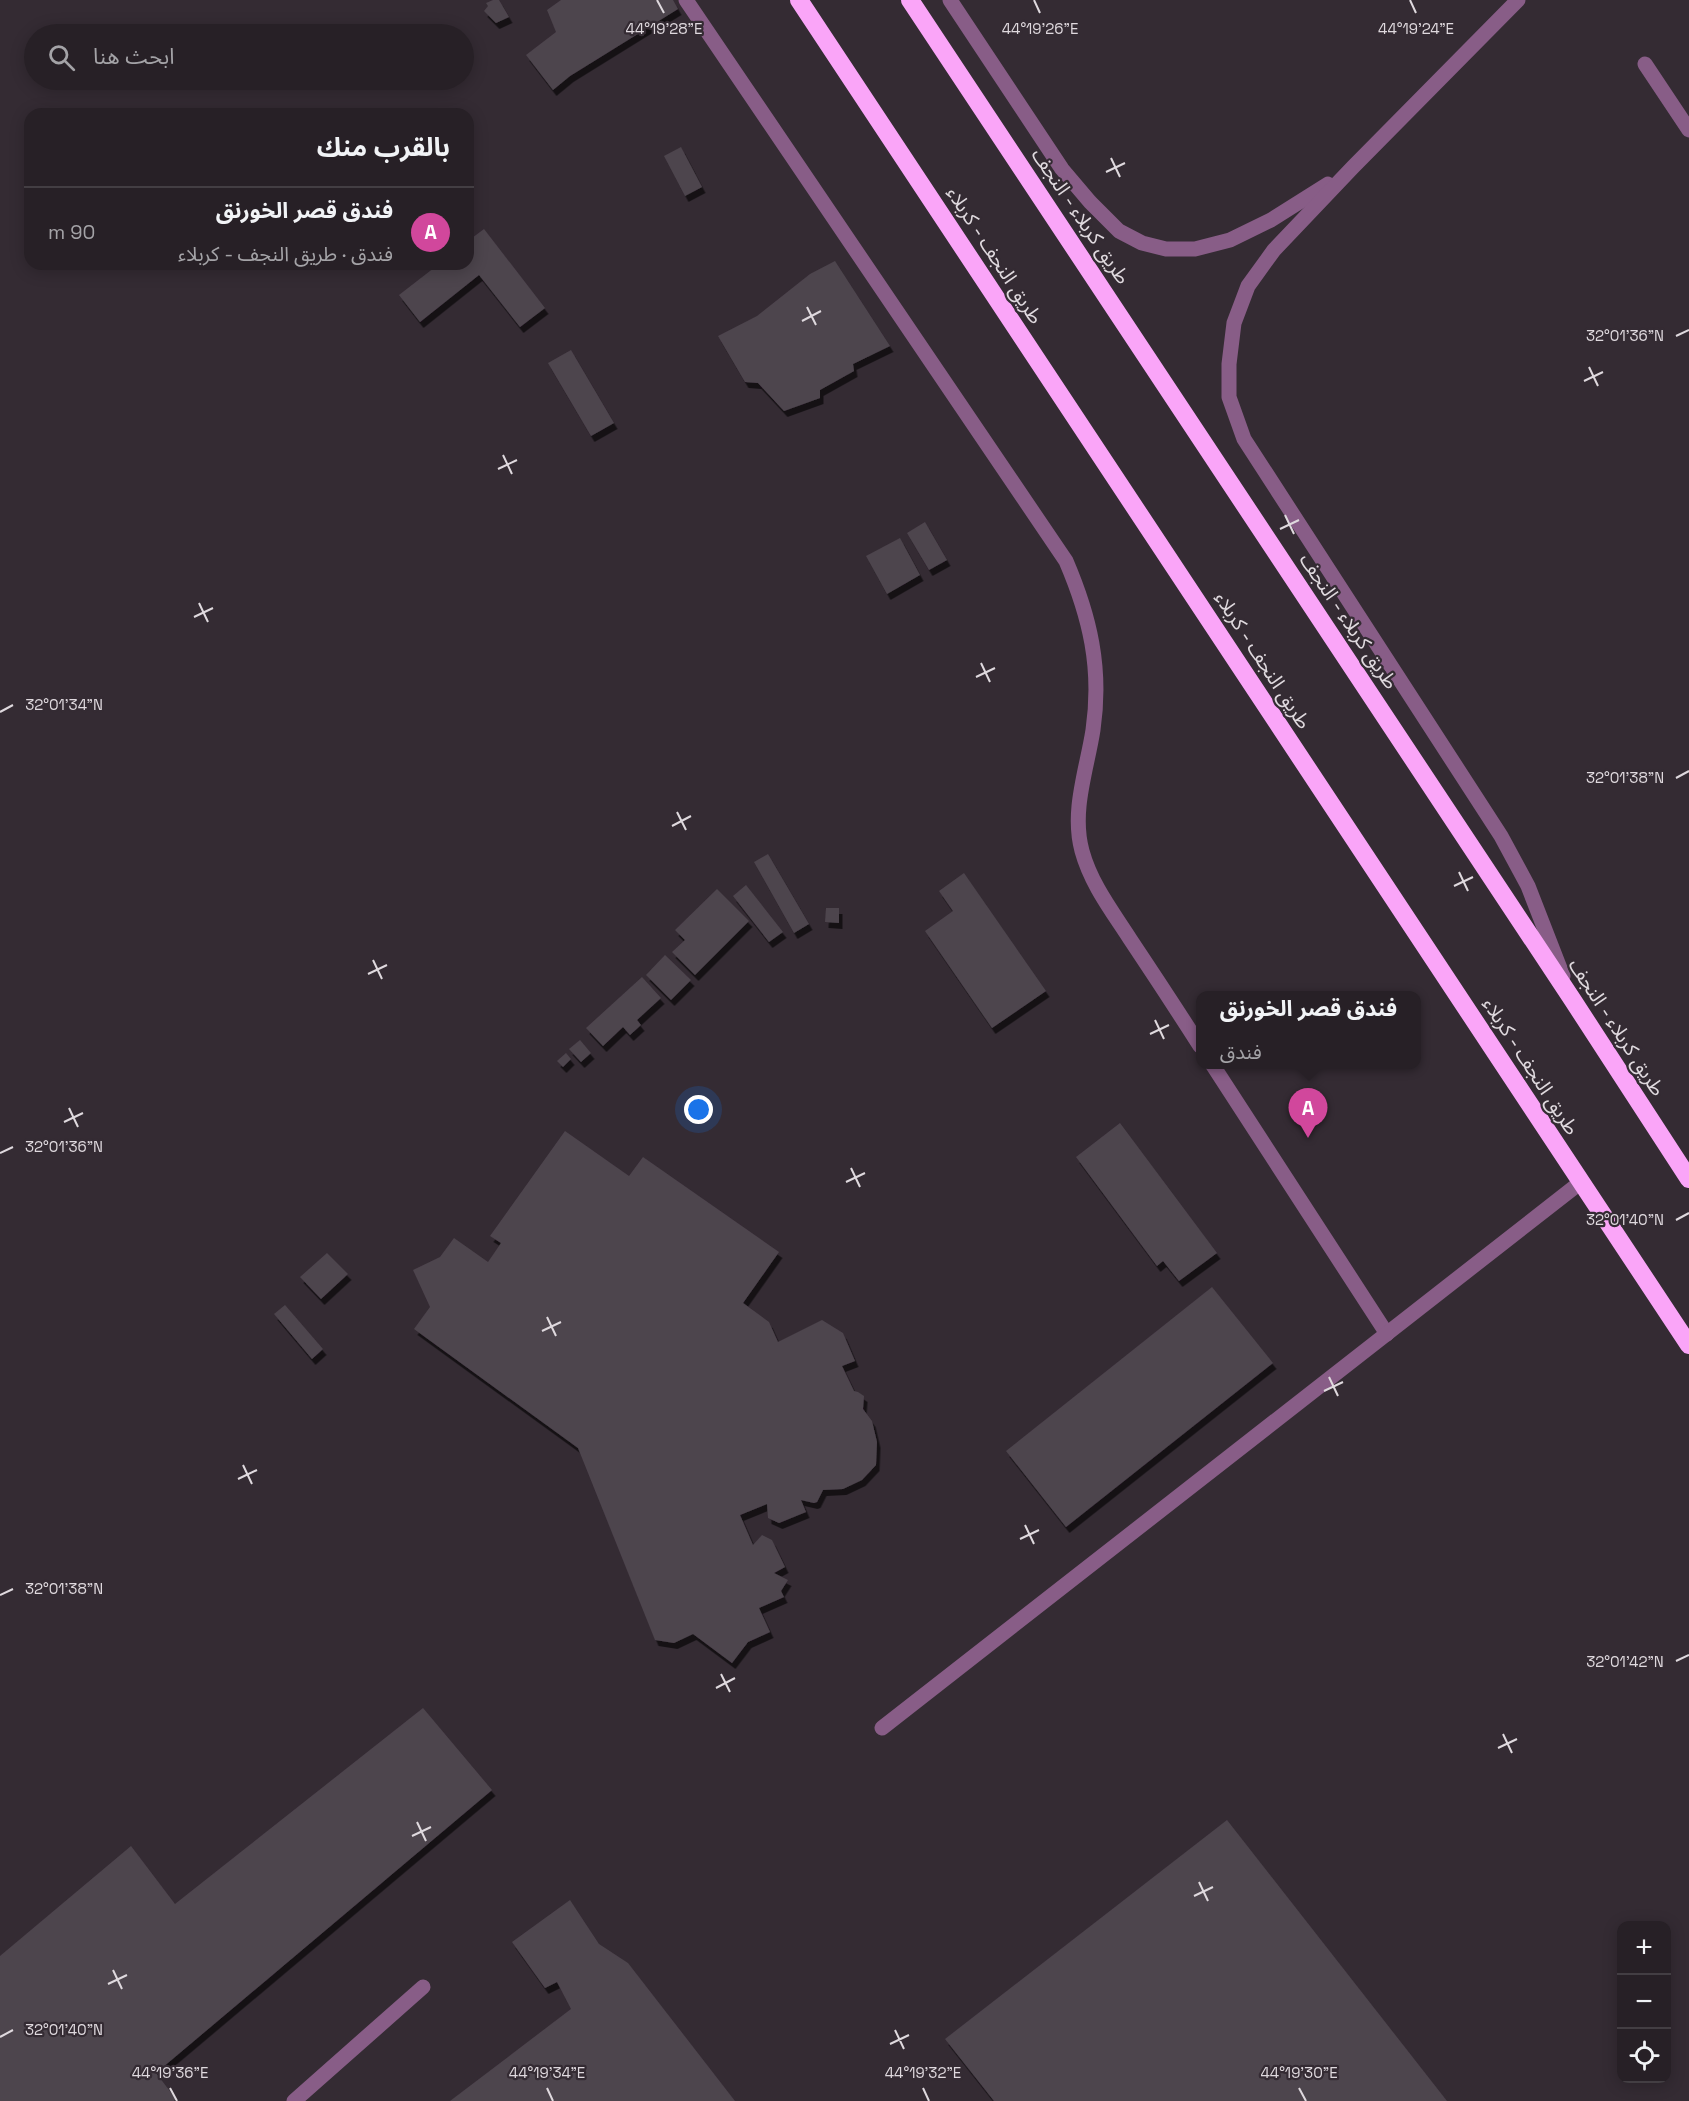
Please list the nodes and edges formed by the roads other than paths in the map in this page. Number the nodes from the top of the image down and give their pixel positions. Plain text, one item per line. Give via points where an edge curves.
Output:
1 (686, 0) edge
2 (800, 0) edge
3 (910, 0) edge
4 (950, 0) edge
5 (1518, 0) edge
6 (1645, 64) dead end
7 (1689, 130) edge
8 (1353, 167) junction
9 (1572, 999) junction
10 (1196, 1040) edge
11 (1215, 1069) edge
12 (1689, 1179) edge
13 (1581, 1182) junction
14 (1387, 1334) junction
15 (1689, 1345) edge
16 (882, 1728) dead end
17 (423, 1987) dead end
18 (294, 2101) edge

1 - 10 street via 1066,561 1080,593 1095,660 1093,729 1078,806 1082,850 1099,891
2 - 13 highway, طريق النجف - کربلاء
3 - 9 highway, طريق کربلاء - النجف
4 - 8 street via 1062,169 1119,231 1142,243 1166,249 1195,249 1230,240 1271,220
5 - 8 street
6 - 7 street
8 - 9 street via 1274,250 1248,286 1234,323 1229,397 1244,439 1501,836 1528,886
9 - 12 highway, طريق کربلاء - النجف
11 - 14 street
13 - 14 street
13 - 15 highway, طريق النجف - کربلاء
14 - 16 street
17 - 18 street

